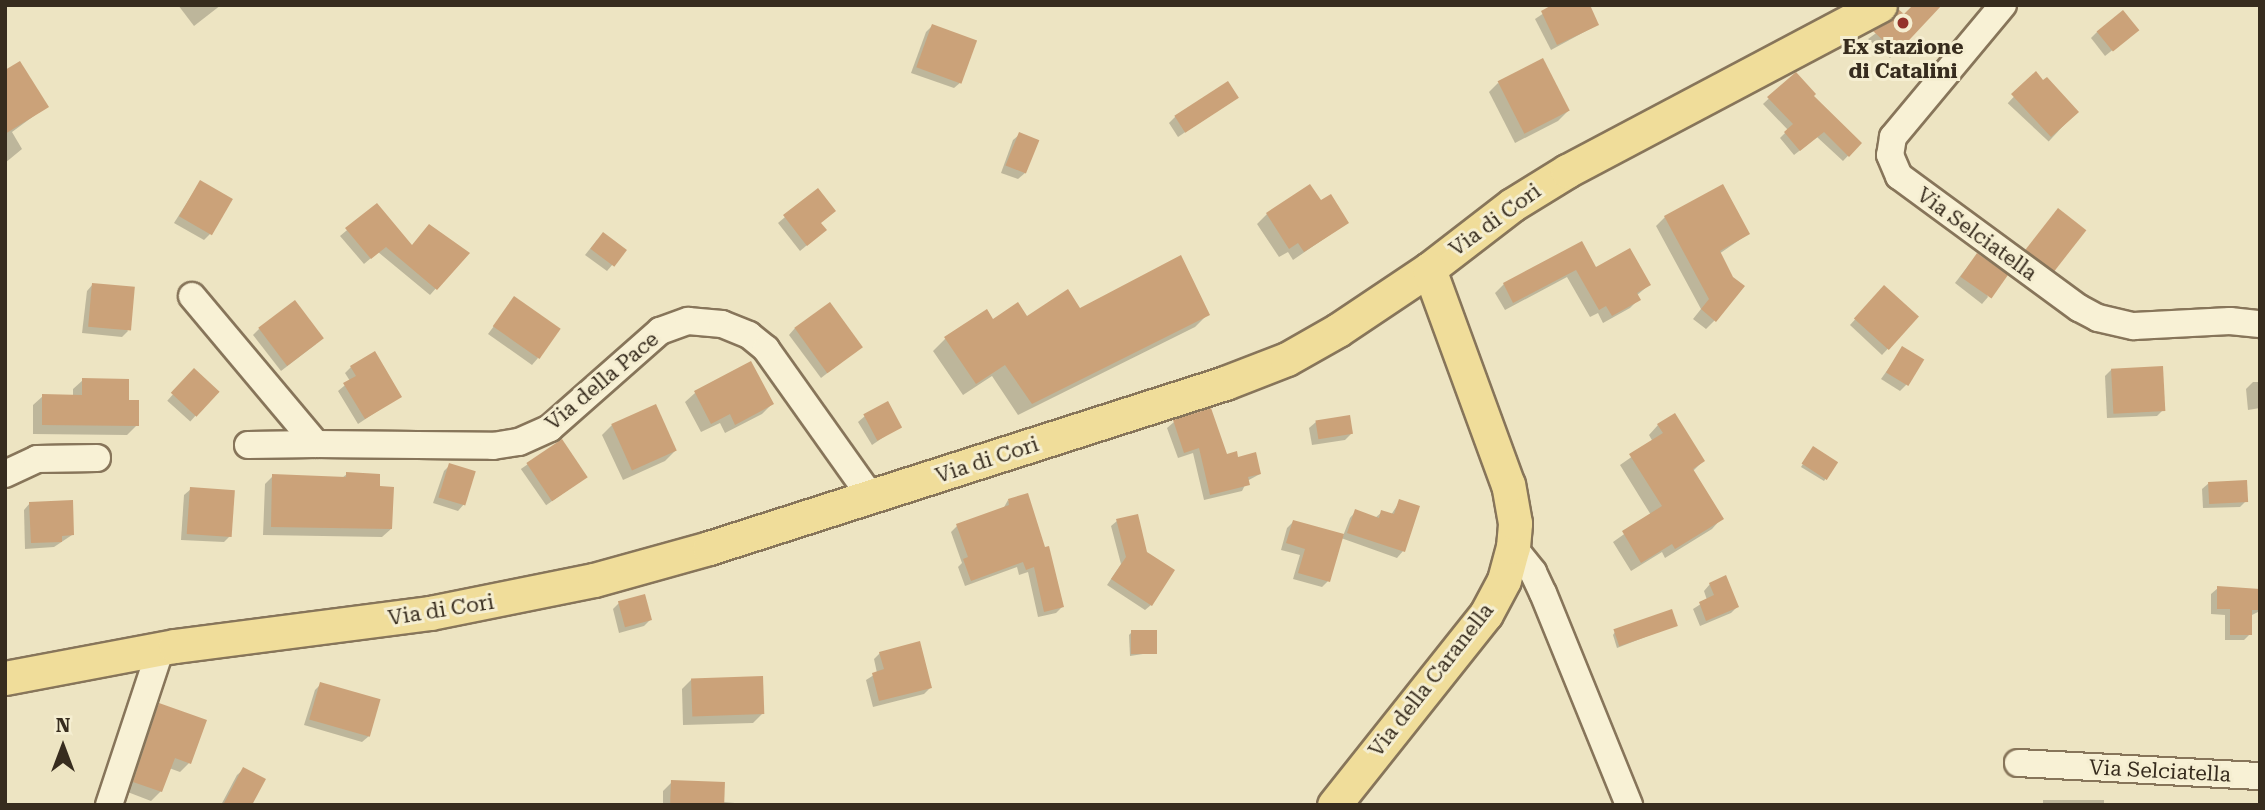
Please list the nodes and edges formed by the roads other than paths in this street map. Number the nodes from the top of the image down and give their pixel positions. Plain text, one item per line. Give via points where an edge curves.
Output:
1 (1880, 5) edge
2 (2003, 5) edge
3 (1429, 269) junction
4 (192, 296) dead end
5 (2260, 324) edge
6 (317, 444) junction
7 (248, 445) dead end
8 (97, 457) dead end
9 (5, 474) edge
10 (871, 497) junction
11 (1513, 547) junction
12 (161, 648) junction
13 (5, 677) edge
14 (2018, 763) dead end
15 (2260, 776) edge
16 (109, 805) edge
17 (1334, 805) edge
18 (1629, 805) edge

1 - 3 main road, Via di Cori via 1549,181
2 - 5 street, Via Selciatella via 1893,137 1890,155 1899,176 2098,318 2134,326
3 - 10 main road, Via di Cori via 1347,324 1271,366
3 - 11 main road, Via della Caranella via 1503,470 1514,514
4 - 6 street
6 - 7 street, Via della Pace
6 - 10 street, Via della Pace via 493,446 527,439 557,422 649,338 679,323 705,320 740,331 766,349
8 - 9 street via 37,459
10 - 12 main road, Via di Cori via 669,560 551,590 402,617
11 - 17 main road, Via della Caranella via 1504,580 1486,614
11 - 18 street via 1543,593
12 - 13 main road, Via di Cori
12 - 16 street
14 - 15 street, Via Selciatella

